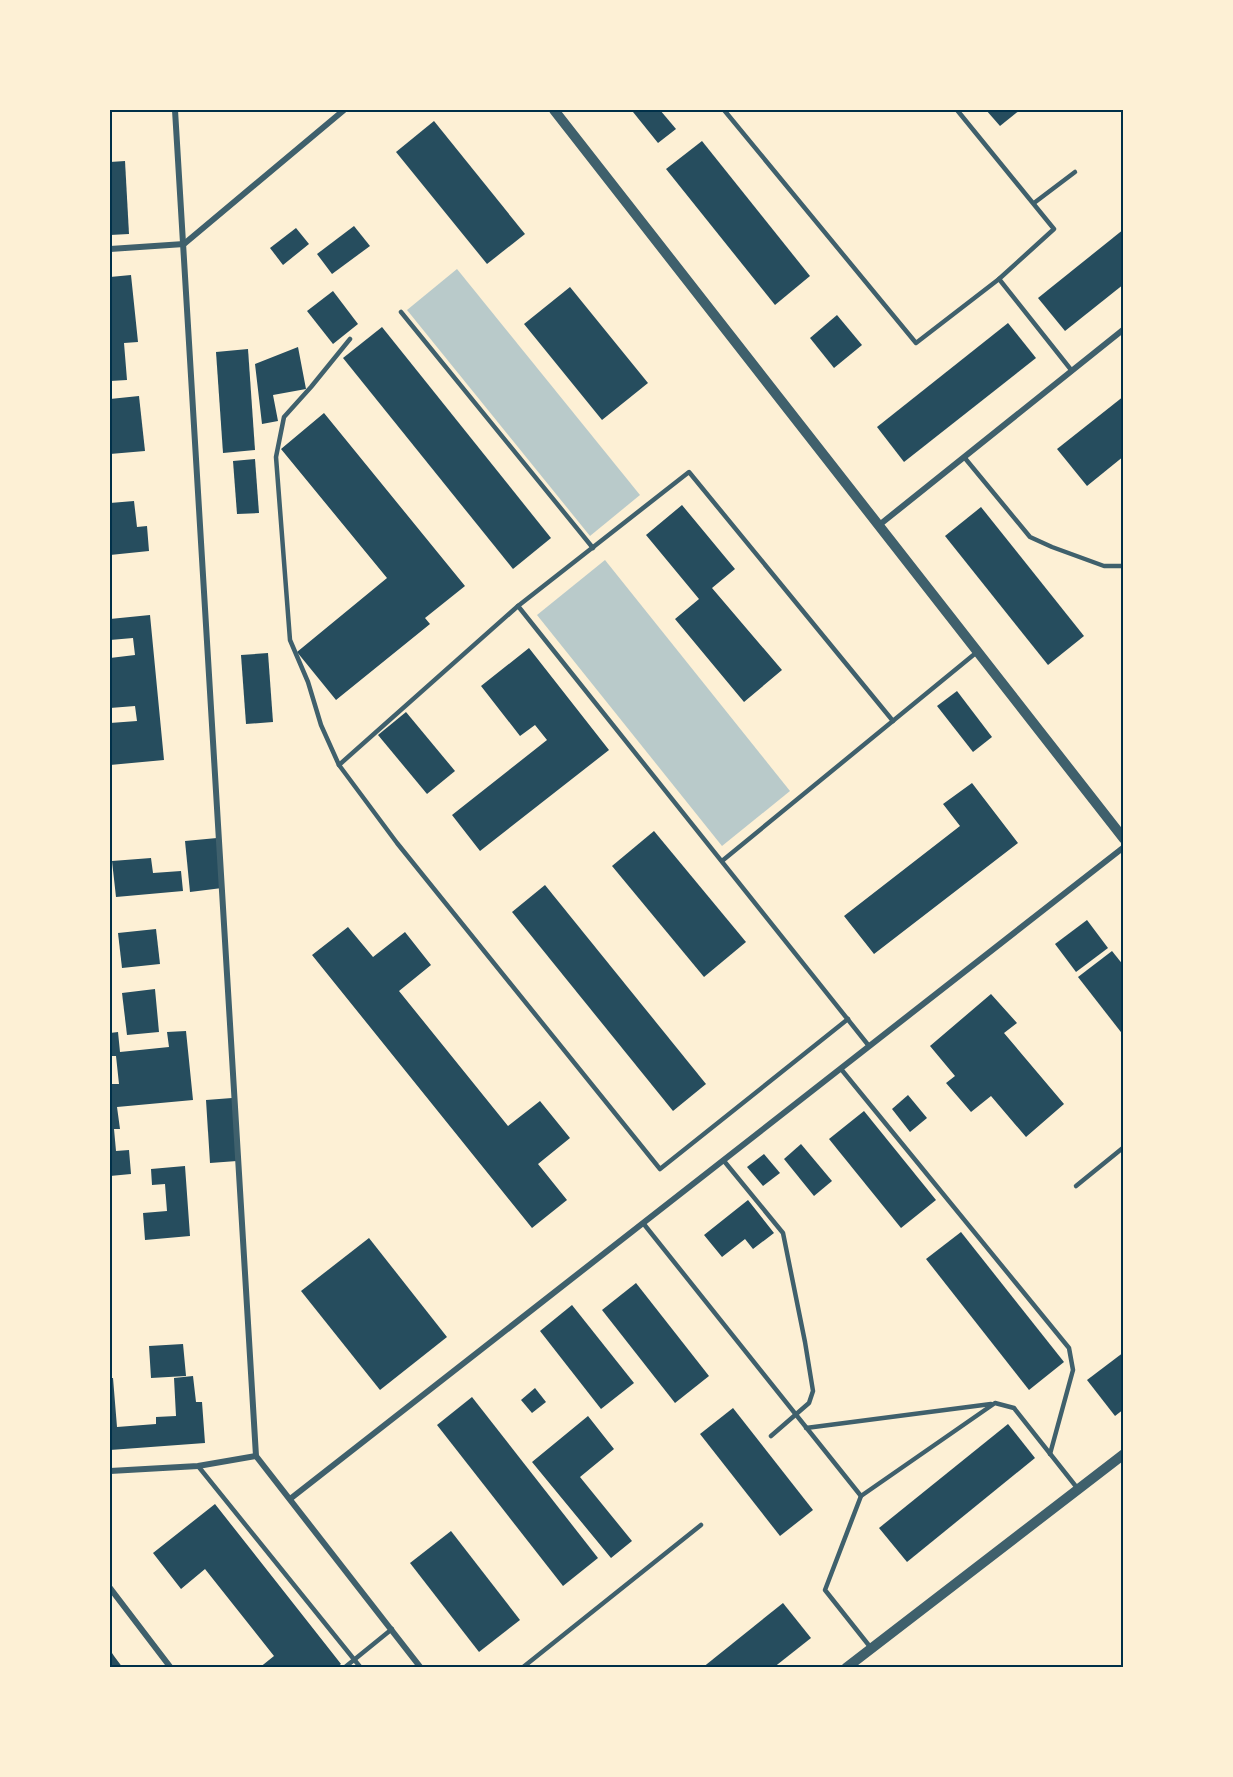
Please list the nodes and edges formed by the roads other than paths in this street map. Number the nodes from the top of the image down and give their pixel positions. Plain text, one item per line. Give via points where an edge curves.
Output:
1 (175, 110) edge
2 (344, 110) edge
3 (555, 110) edge
4 (724, 110) edge
5 (957, 110) edge
6 (1075, 172) dead end
7 (1034, 203) junction
8 (184, 244) junction
9 (110, 249) edge
10 (999, 279) junction
11 (401, 312) dead end
12 (1124, 329) edge
13 (350, 339) dead end
14 (1072, 370) junction
15 (964, 457) junction
16 (879, 526) junction
17 (593, 548) junction
18 (1124, 566) edge
19 (518, 606) junction
20 (977, 652) junction
21 (893, 721) junction
22 (339, 765) junction
23 (1124, 839) edge
24 (1124, 847) edge
25 (722, 861) junction
26 (848, 1019) junction
27 (870, 1046) junction
28 (841, 1069) junction
29 (1124, 1147) edge
30 (724, 1161) junction
31 (1076, 1186) dead end
32 (643, 1222) junction
33 (995, 1403) junction
34 (796, 1415) junction
35 (807, 1428) junction
36 (771, 1436) dead end
37 (1050, 1454) junction
38 (1124, 1454) edge
39 (256, 1456) junction
40 (198, 1466) junction
41 (110, 1471) edge
42 (1078, 1490) junction
43 (861, 1496) junction
44 (290, 1499) junction
45 (701, 1525) dead end
46 (110, 1588) edge
47 (392, 1629) junction
48 (871, 1648) junction
49 (354, 1659) junction
50 (171, 1668) edge
51 (344, 1668) edge
52 (361, 1668) edge
53 (421, 1668) edge
54 (522, 1668) edge
55 (846, 1668) edge

1 - 8 street
2 - 8 street
3 - 16 street
4 - 10 lane via 916,343
5 - 7 lane
6 - 7 lane
7 - 10 lane via 1054,229
8 - 9 street
8 - 39 street
10 - 14 lane
11 - 17 lane
12 - 14 street
13 - 22 lane via 284,417 276,457 290,640
14 - 15 street
15 - 16 street
15 - 18 lane via 1030,537 1104,566
16 - 20 street
17 - 19 lane
17 - 21 lane via 689,472
19 - 22 lane
19 - 25 lane
20 - 21 lane
20 - 23 street
21 - 25 lane
22 - 26 lane via 397,843 660,1169
24 - 27 street
25 - 26 lane
26 - 27 lane
27 - 28 street
28 - 30 street
28 - 37 lane via 1069,1348 1072,1370
29 - 31 lane
30 - 32 street
30 - 34 lane via 783,1233 813,1391 809,1403
32 - 34 lane
32 - 44 street
33 - 35 lane
33 - 37 lane via 1014,1408
33 - 43 lane
34 - 35 lane
34 - 36 lane
35 - 43 lane
37 - 42 lane
38 - 42 street
39 - 40 street
39 - 44 street
40 - 41 street
40 - 49 lane
42 - 48 street
43 - 48 lane via 825,1590
44 - 47 street
45 - 54 lane
46 - 50 street
47 - 49 lane
47 - 53 street
48 - 55 street
49 - 51 lane
49 - 52 lane

